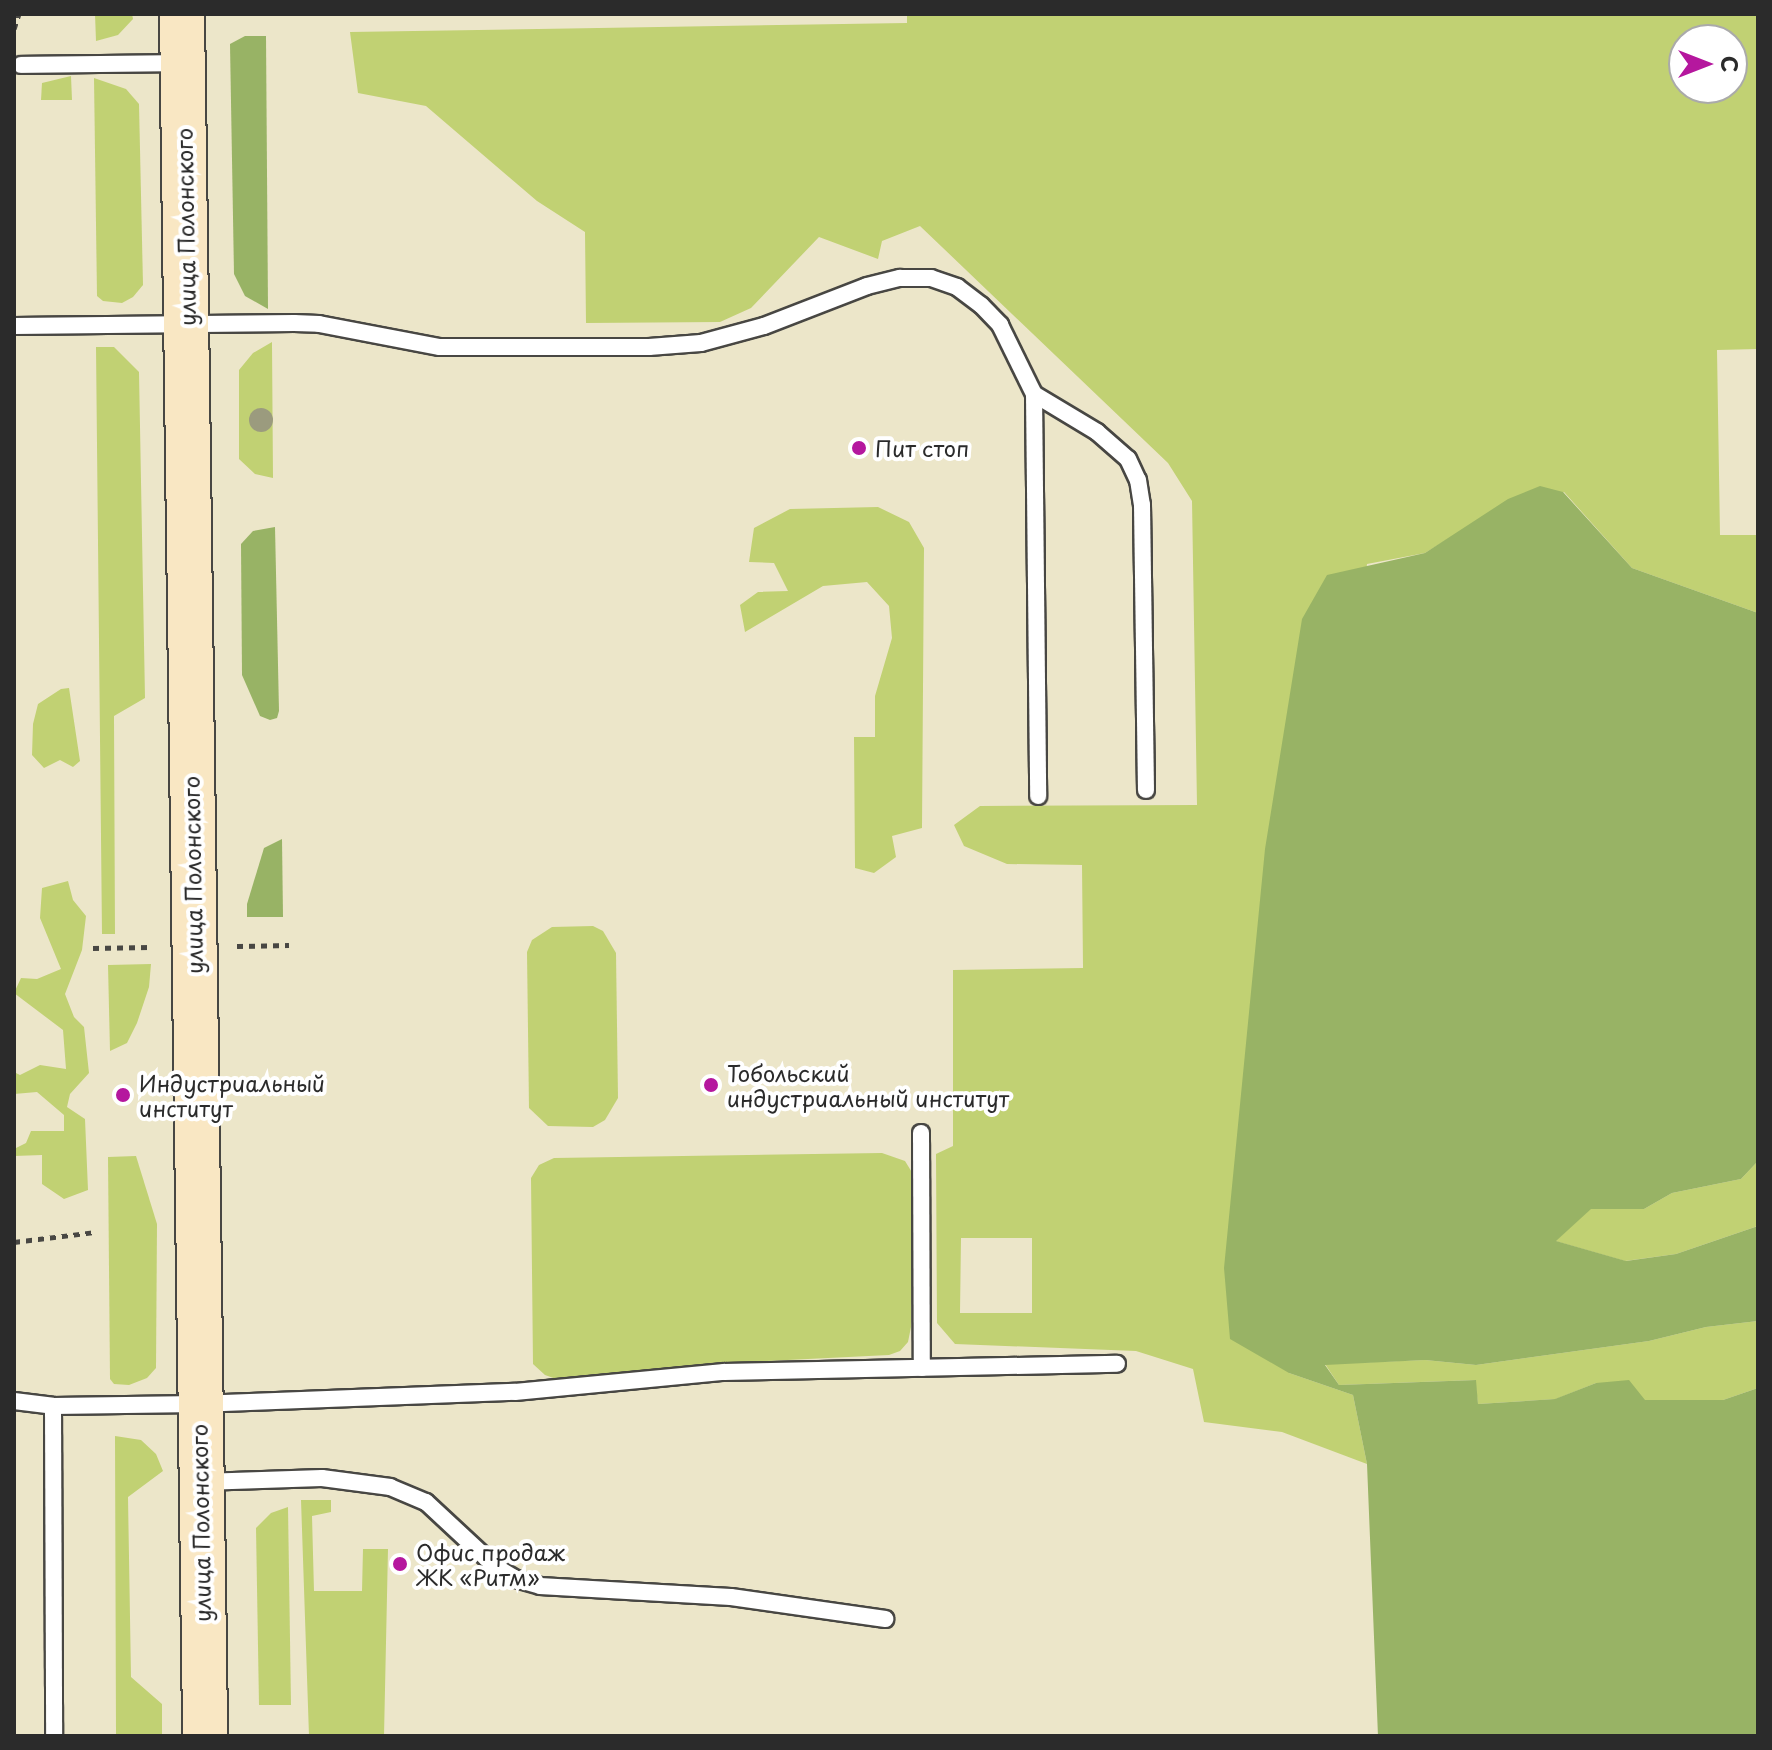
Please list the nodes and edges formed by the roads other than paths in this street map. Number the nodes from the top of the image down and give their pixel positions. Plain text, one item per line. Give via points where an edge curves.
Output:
1 (182, 14) edge
2 (183, 63) junction
3 (21, 65) dead end
4 (187, 324) junction
5 (14, 326) edge
6 (1034, 394) junction
7 (1146, 790) dead end
8 (1038, 796) dead end
9 (921, 1133) dead end
10 (1117, 1364) dead end
11 (922, 1368) junction
12 (14, 1401) edge
13 (198, 1404) junction
14 (53, 1406) junction
15 (199, 1482) junction
16 (885, 1619) dead end
17 (54, 1736) edge
18 (205, 1736) edge

1 - 2 main road, улица Полонского
2 - 3 lane
2 - 4 main road, улица Полонского
4 - 5 lane
4 - 6 lane via 319,324 440,347 649,347 701,343 764,326 867,286 931,278 957,287 1000,325
4 - 13 main road, улица Полонского
6 - 7 lane via 1097,432 1128,459 1138,480
6 - 8 lane
9 - 11 lane
10 - 11 lane
11 - 13 lane via 724,1372 515,1392
12 - 14 lane
13 - 14 lane
13 - 15 main road, улица Полонского
14 - 17 lane
15 - 16 lane via 322,1478 390,1487 426,1502 496,1567 540,1586 716,1596
15 - 18 main road, улица Полонского

